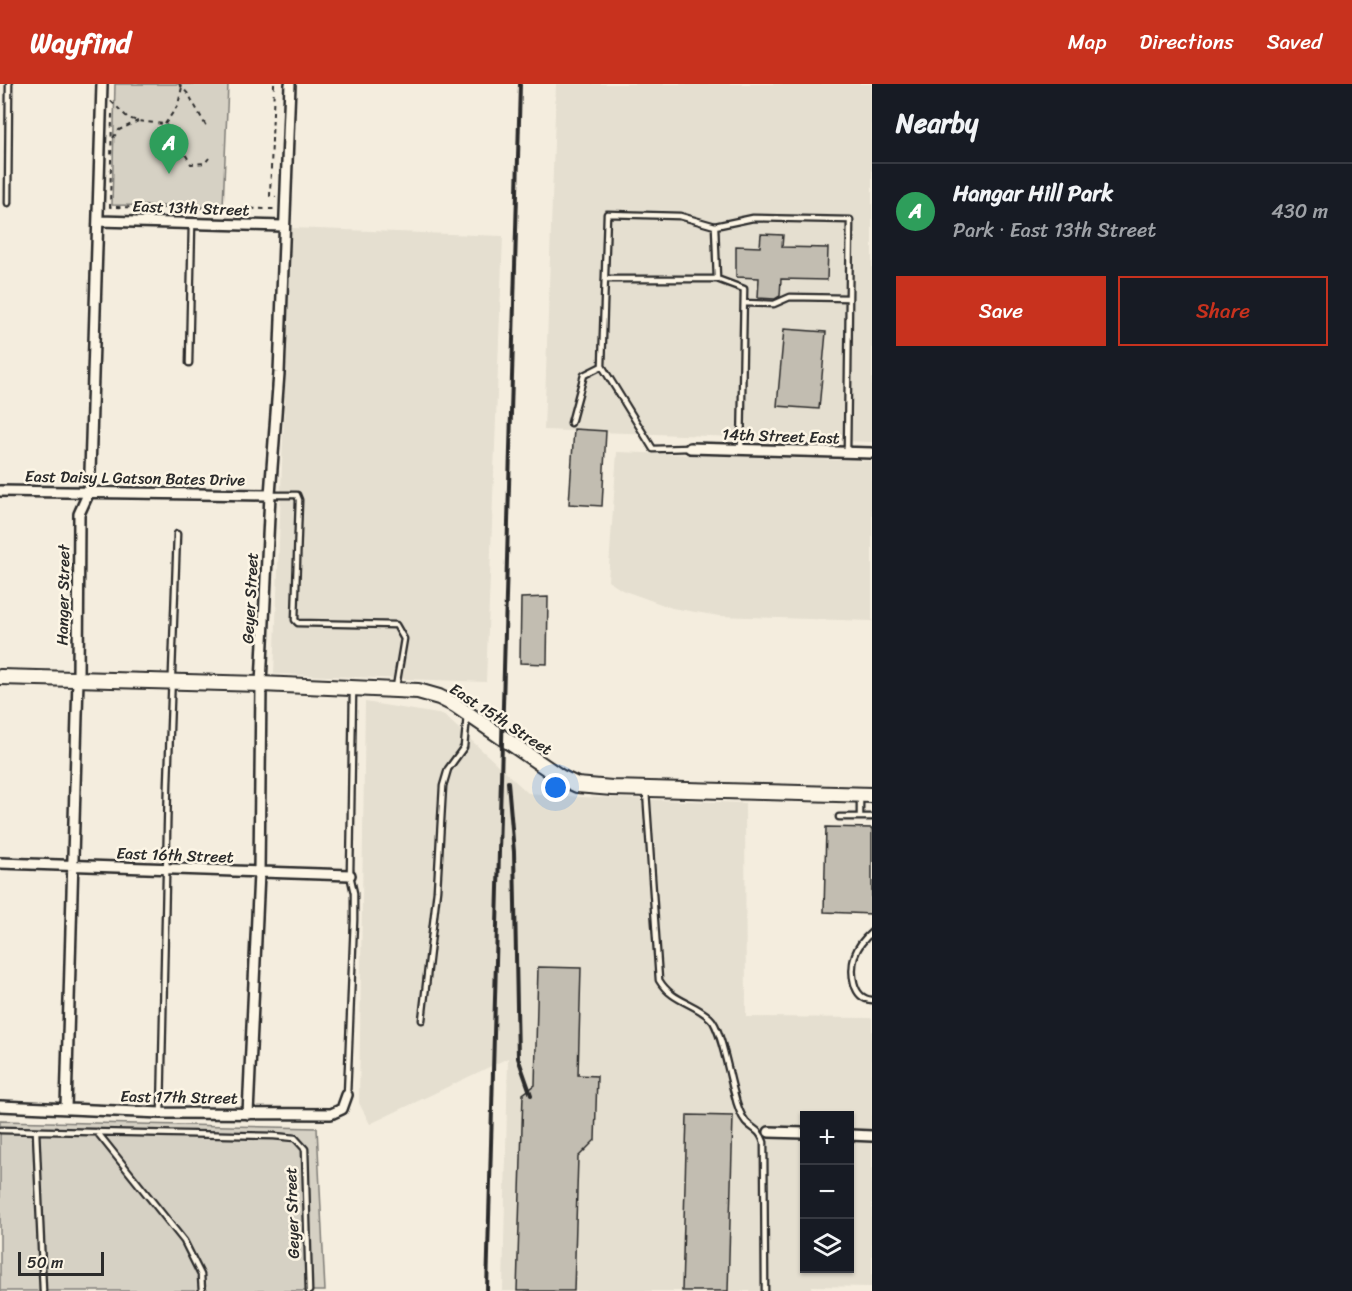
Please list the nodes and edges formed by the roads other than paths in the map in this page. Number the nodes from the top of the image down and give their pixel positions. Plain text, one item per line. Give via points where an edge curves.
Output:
1 (9, 84) edge
2 (102, 84) edge
3 (290, 84) edge
4 (8, 203) dead end
5 (99, 221) junction
6 (192, 223) junction
7 (283, 226) junction
8 (715, 226) junction
9 (605, 279) junction
10 (717, 279) junction
11 (849, 298) junction
12 (744, 303) junction
13 (189, 363) dead end
14 (602, 366) junction
15 (571, 423) dead end
16 (690, 448) joint
17 (741, 450) junction
18 (847, 453) junction
19 (872, 453) edge
20 (0, 491) edge
21 (89, 492) junction
22 (270, 495) junction
23 (177, 534) dead end
24 (0, 677) edge
25 (78, 680) junction
26 (172, 683) junction
27 (261, 684) junction
28 (353, 688) junction
29 (396, 689) junction
30 (467, 714) junction
31 (646, 788) junction
32 (866, 795) edge
33 (839, 817) dead end
34 (860, 817) junction
35 (872, 817) edge
36 (0, 864) edge
37 (72, 866) junction
38 (167, 869) junction
39 (259, 873) junction
40 (350, 875) junction
41 (872, 932) edge
42 (872, 1000) edge
43 (422, 1020) dead end
44 (347, 1095) joint
45 (0, 1106) edge
46 (66, 1108) junction
47 (161, 1113) junction
48 (248, 1114) junction
49 (0, 1130) edge
50 (36, 1131) junction
51 (97, 1132) junction
52 (765, 1132) junction
53 (800, 1133) edge
54 (854, 1135) edge
55 (872, 1136) edge
56 (43, 1291) edge
57 (202, 1291) edge
58 (309, 1291) edge
59 (765, 1291) edge

1 - 4 lane
2 - 5 street, Hanger Street
3 - 7 street, Geyer Street
5 - 6 street, East 13th Street
5 - 21 street, Hanger Street
6 - 7 street, East 13th Street
6 - 13 lane
7 - 22 street, Geyer Street via 279,373
8 - 9 lane via 680,216 607,214
8 - 10 lane
8 - 11 lane via 753,218 850,220
9 - 10 lane
9 - 14 lane
10 - 12 lane via 744,289
11 - 12 lane via 790,297 774,304
11 - 18 lane
12 - 17 lane
14 - 15 lane via 584,375
14 - 16 lane via 652,449
16 - 17 street, 14th Street East
17 - 18 street, 14th Street East
18 - 19 street, 14th Street East
20 - 21 street, East Daisy L Gatson Bates Drive
21 - 22 street, East Daisy L Gatson Bates Drive
21 - 25 street, Hanger Street via 79,514
22 - 27 street, Geyer Street
22 - 29 lane via 297,495 299,500 295,620 396,625 404,639
23 - 26 lane
24 - 25 street, East 15th Street
25 - 26 street, East 15th Street
25 - 37 street, Hanger Street
26 - 27 street, East 15th Street
26 - 38 lane
27 - 28 street, East 15th Street
27 - 39 street, Geyer Street
28 - 29 street, East 15th Street
28 - 40 lane
29 - 30 street, East 15th Street via 429,694
30 - 31 street, East 15th Street via 549,771 577,785
30 - 43 lane via 464,747 448,769 443,786 437,890
31 - 32 street, East 15th Street
31 - 52 lane via 659,980 674,997 711,1018 718,1029 745,1121
32 - 34 lane
33 - 34 lane
34 - 35 lane
36 - 37 street, East 16th Street
37 - 38 street, East 16th Street
37 - 46 street, Hanger Street
38 - 39 street, East 16th Street
38 - 47 lane
39 - 40 street, East 16th Street
39 - 48 street, Geyer Street
40 - 44 lane via 354,920
41 - 42 lane via 855,955 853,971 859,994
44 - 48 street, East 17th Street via 342,1109 332,1114
45 - 46 street, East 17th Street
46 - 47 street, East 17th Street
47 - 48 street, East 17th Street
49 - 50 lane
50 - 51 lane
50 - 56 lane
51 - 57 lane via 184,1241 201,1275
51 - 58 lane, Geyer Street via 295,1138 305,1149
52 - 53 street
52 - 59 lane
54 - 55 street

